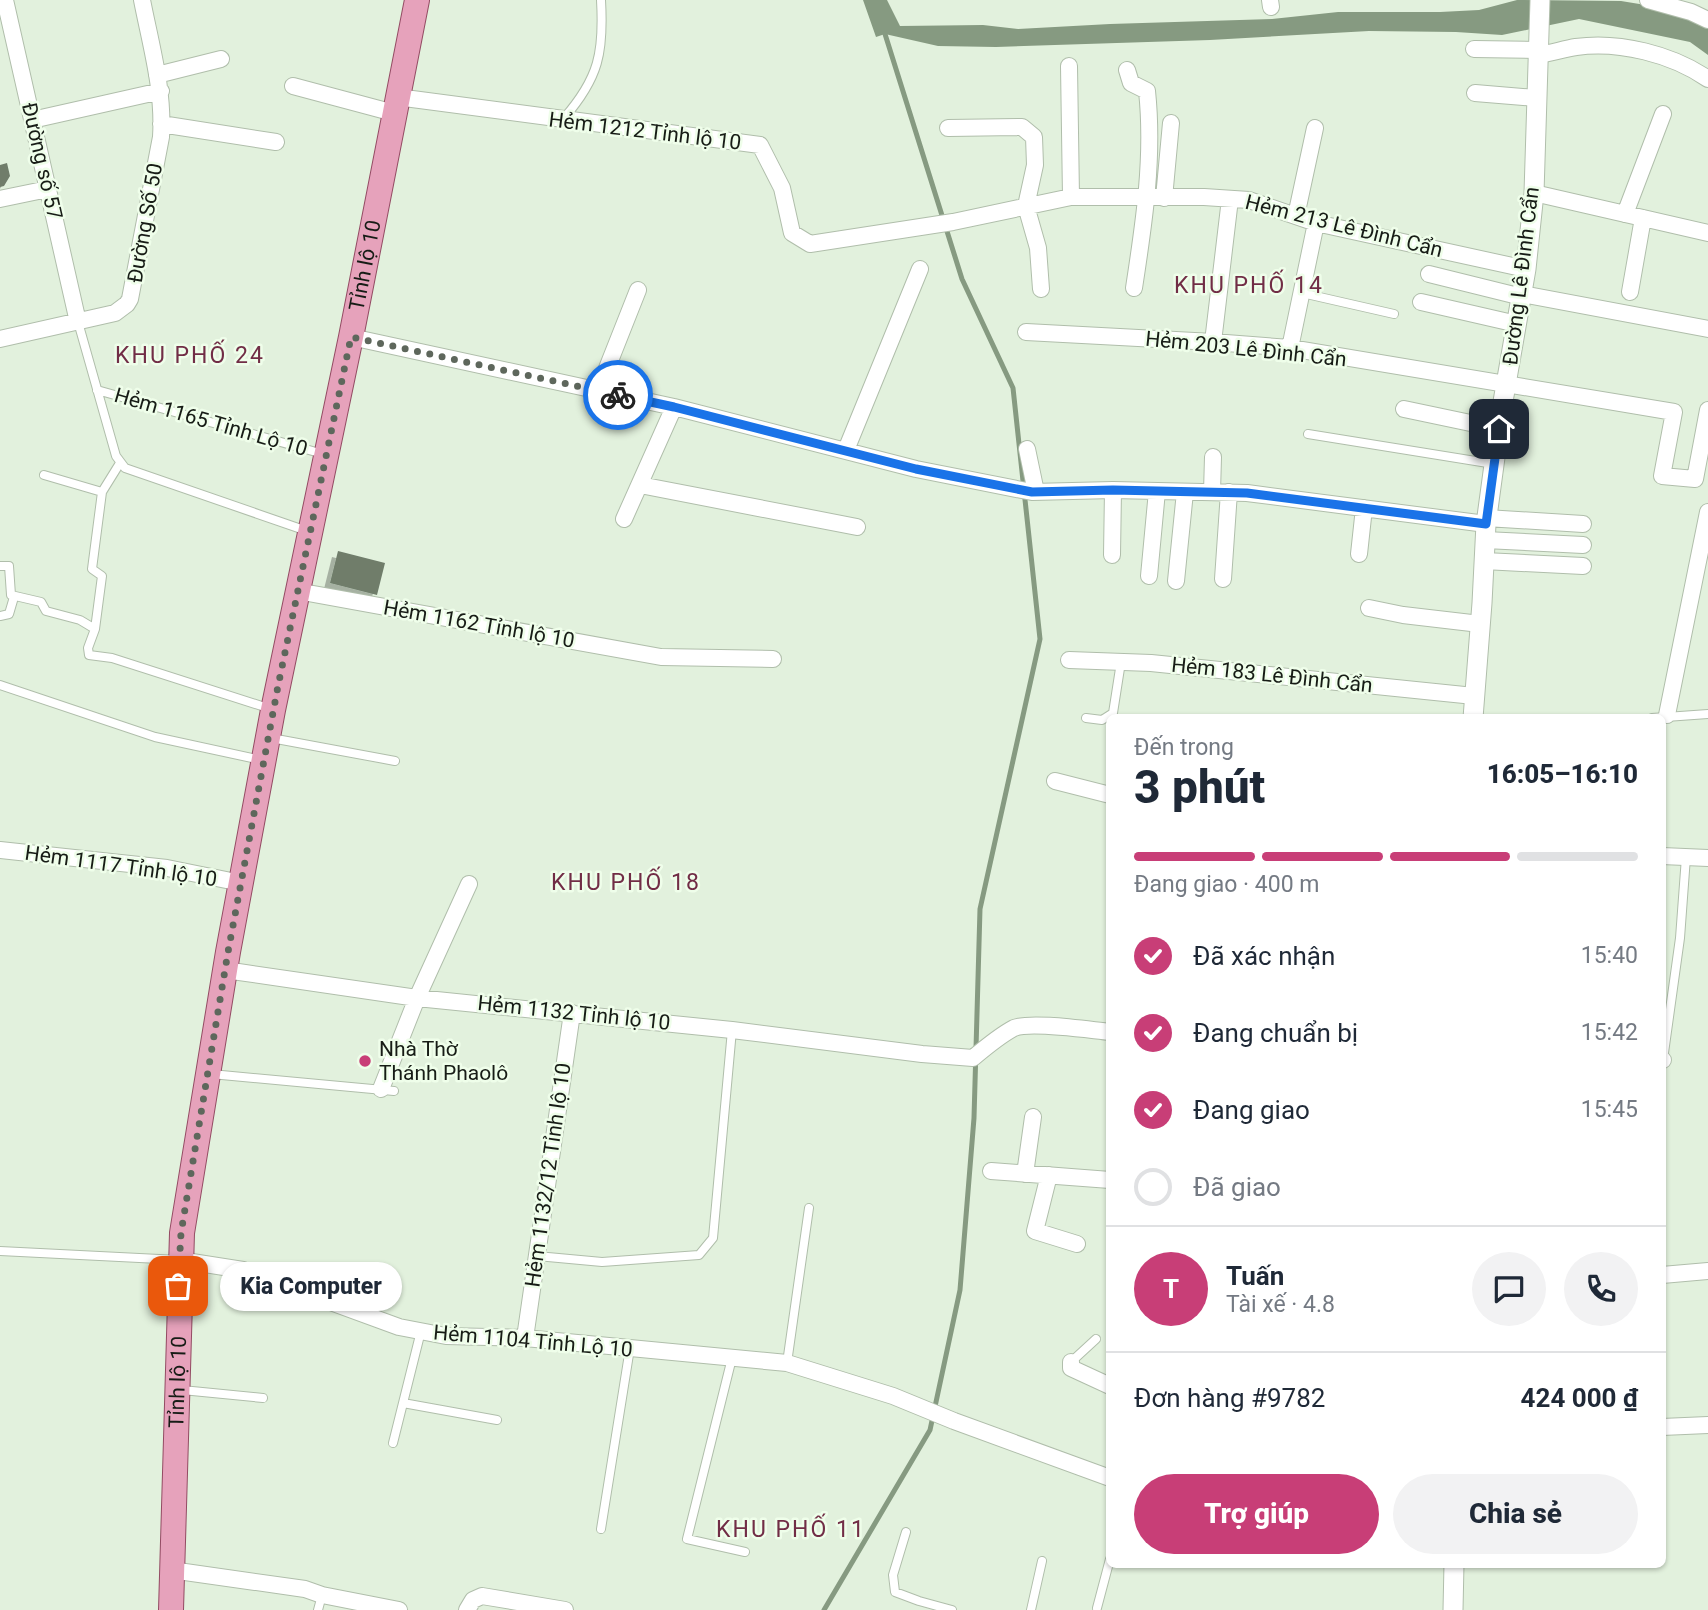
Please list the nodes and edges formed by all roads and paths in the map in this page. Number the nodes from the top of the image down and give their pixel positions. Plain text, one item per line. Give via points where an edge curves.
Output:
1 (5, 0) edge
2 (142, 0) edge
3 (417, 0) edge
4 (601, 0) edge
5 (1540, 0) edge
6 (1648, 0) edge
7 (1692, 6) edge
8 (1708, 20) edge
9 (1474, 48) dead end
10 (1539, 50) junction
11 (221, 59) dead end
12 (1069, 66) dead end
13 (1127, 70) dead end
14 (1708, 79) edge
15 (159, 83) junction
16 (293, 86) dead end
17 (1475, 93) dead end
18 (1536, 98) junction
19 (396, 105) junction
20 (1662, 114) dead end
21 (32, 120) junction
22 (562, 120) junction
23 (1171, 123) dead end
24 (161, 124) junction
25 (948, 128) dead end
26 (1315, 128) dead end
27 (276, 142) dead end
28 (48, 189) junction
29 (1534, 193) junction
30 (1071, 197) junction
31 (1156, 198) junction
32 (0, 199) edge
33 (1230, 199) junction
34 (1026, 206) junction
35 (1625, 214) junction
36 (1296, 216) junction
37 (1643, 218) junction
38 (953, 222) joint
39 (1316, 223) junction
40 (1708, 233) edge
41 (920, 269) dead end
42 (1526, 269) junction
43 (1429, 274) dead end
44 (1134, 288) dead end
45 (1041, 289) dead end
46 (638, 290) dead end
47 (1301, 292) junction
48 (1630, 292) dead end
49 (1522, 295) junction
50 (1421, 302) dead end
51 (1394, 314) dead end
52 (78, 322) junction
53 (1517, 324) junction
54 (1708, 329) edge
55 (1026, 332) dead end
56 (351, 337) junction
57 (0, 339) edge
58 (1213, 342) junction
59 (1290, 348) junction
60 (1507, 383) junction
61 (97, 390) junction
62 (598, 391) junction
63 (674, 407) junction
64 (1404, 409) dead end
65 (1708, 410) edge
66 (1499, 429) junction
67 (1308, 434) dead end
68 (1027, 449) dead end
69 (846, 450) junction
70 (326, 455) junction
71 (1213, 457) dead end
72 (120, 463) junction
73 (1494, 464) junction
74 (44, 475) dead end
75 (1702, 482) edge
76 (640, 485) junction
77 (1113, 490) junction
78 (1157, 491) junction
79 (102, 492) junction
80 (1034, 492) junction
81 (1185, 492) junction
82 (1212, 492) junction
83 (1229, 492) junction
84 (1364, 508) junction
85 (1708, 513) edge
86 (624, 519) dead end
87 (1583, 524) dead end
88 (857, 527) dead end
89 (1486, 527) junction
90 (309, 532) junction
91 (1583, 545) dead end
92 (1359, 554) dead end
93 (1112, 555) dead end
94 (1484, 561) junction
95 (0, 566) edge
96 (1583, 566) dead end
97 (1149, 576) dead end
98 (1223, 579) dead end
99 (1176, 581) dead end
100 (297, 591) junction
101 (14, 597) junction
102 (1369, 608) dead end
103 (0, 616) edge
104 (1480, 624) junction
105 (95, 629) junction
106 (774, 659) dead end
107 (1069, 660) dead end
108 (1121, 662) junction
109 (0, 685) edge
110 (1474, 696) junction
111 (273, 710) junction
112 (1111, 714) edge
113 (1473, 714) edge
114 (1659, 714) edge
115 (1708, 715) edge
116 (1666, 716) edge
117 (1106, 717) edge
118 (1086, 718) dead end
119 (266, 749) junction
120 (395, 761) dead end
121 (1055, 781) dead end
122 (1106, 794) edge
123 (0, 850) edge
124 (1666, 856) edge
125 (1686, 857) junction
126 (1708, 858) edge
127 (241, 883) junction
128 (469, 884) dead end
129 (225, 970) junction
130 (417, 998) junction
131 (572, 1013) junction
132 (732, 1030) junction
133 (1106, 1032) edge
134 (1666, 1040) edge
135 (208, 1073) junction
136 (388, 1090) joint
137 (1033, 1117) dead end
138 (991, 1171) dead end
139 (1025, 1174) junction
140 (1049, 1175) junction
141 (1106, 1180) edge
142 (809, 1208) dead end
143 (1077, 1244) dead end
144 (0, 1251) edge
145 (537, 1256) junction
146 (179, 1260) junction
147 (1708, 1271) edge
148 (1666, 1275) edge
149 (421, 1331) junction
150 (525, 1338) junction
151 (1096, 1339) dead end
152 (630, 1348) junction
153 (732, 1358) junction
154 (1071, 1362) joint
155 (787, 1363) junction
156 (1106, 1383) edge
157 (176, 1390) junction
158 (263, 1398) dead end
159 (403, 1403) junction
160 (497, 1420) dead end
161 (1708, 1425) edge
162 (1666, 1427) edge
163 (393, 1443) dead end
164 (1106, 1477) edge
165 (601, 1529) dead end
166 (906, 1532) dead end
167 (745, 1552) dead end
168 (1042, 1561) dead end
169 (1108, 1568) edge
170 (1454, 1568) edge
171 (171, 1570) junction
172 (320, 1603) edge
173 (1097, 1608) dead end
174 (170, 1610) edge
175 (399, 1610) edge
176 (467, 1610) edge
177 (565, 1610) edge
178 (952, 1610) edge
179 (1031, 1610) edge
180 (1453, 1610) edge

1 - 21 street, Đường số 57
2 - 15 street, Đường Số 50
3 - 19 main road, Tỉnh lộ 10
4 - 22 lane via 603,35 596,65 583,96
5 - 10 street, Đường Lê Đình Cẩn
6 - 7 street
7 - 8 street
9 - 10 street
10 - 14 street via 1615,46 1678,63
10 - 18 street, Đường Lê Đình Cẩn
11 - 15 street
12 - 30 street
13 - 31 street via 1131,83 1147,90
15 - 21 street
15 - 24 street, Đường Số 50
16 - 19 street, Hẻm 1212 Tỉnh lộ 10
17 - 18 street
18 - 29 street, Đường Lê Đình Cẩn
19 - 22 street, Hẻm 1212 Tỉnh lộ 10
19 - 56 main road, Tỉnh lộ 10
20 - 35 street
21 - 28 street, Đường số 57
22 - 38 street, Hẻm 1212 Tỉnh lộ 10 via 760,145 782,188 792,233 810,244
23 - 31 street
24 - 27 street
24 - 52 street, Đường Số 50 via 130,299 115,313
25 - 34 street via 1022,127 1034,137 1035,166
26 - 36 street
28 - 32 street
28 - 52 street, Đường số 57
29 - 35 street
29 - 42 street, Đường Lê Đình Cẩn
30 - 31 street, Hẻm 213 Lê Đình Cẩn
30 - 34 street, Hẻm 213 Lê Đình Cẩn
31 - 33 street, Hẻm 213 Lê Đình Cẩn
31 - 44 street
33 - 36 street, Hẻm 213 Lê Đình Cẩn via 1249,200
33 - 58 street
34 - 38 street, Hẻm 213 Lê Đình Cẩn
34 - 45 street via 1038,248
35 - 37 street
36 - 39 street, Hẻm 213 Lê Đình Cẩn
37 - 40 street
37 - 48 street
39 - 42 street, Hẻm 213 Lê Đình Cẩn
39 - 47 street
41 - 69 street
42 - 49 street, Đường Lê Đình Cẩn
43 - 49 street
46 - 62 street
47 - 51 lane
47 - 59 street
49 - 53 street, Đường Lê Đình Cẩn
49 - 54 street
50 - 53 street
52 - 57 street, Đường Số 50
52 - 61 lane
53 - 60 street, Đường Lê Đình Cẩn
55 - 58 street, Hẻm 203 Lê Đình Cẩn
56 - 62 street
56 - 70 main road, Tỉnh lộ 10
58 - 59 street, Hẻm 203 Lê Đình Cẩn
59 - 60 street, Hẻm 203 Lê Đình Cẩn
60 - 66 street, Đường Lê Đình Cẩn
60 - 75 street, Hẻm 203 Lê Đình Cẩn via 1674,412 1662,476
61 - 70 lane, Hẻm 1165 Tỉnh Lộ 10
61 - 72 lane
62 - 63 street
63 - 69 street
63 - 76 street
64 - 66 street
65 - 75 street
66 - 73 street, Đường Lê Đình Cẩn
67 - 73 lane
68 - 80 street
69 - 80 street
70 - 90 main road, Tỉnh lộ 10
71 - 82 street
72 - 79 lane
72 - 90 lane
73 - 89 street, Đường Lê Đình Cẩn
74 - 79 lane
76 - 86 street
76 - 88 street
77 - 78 street
77 - 80 street
77 - 93 street
78 - 81 street
78 - 97 street
79 - 105 lane via 92,569 102,576
81 - 82 street
81 - 99 street
82 - 83 street
83 - 84 street
83 - 98 street
84 - 89 street
84 - 92 street
85 - 114 street
87 - 89 street
89 - 91 street
89 - 94 street, Đường Lê Đình Cẩn
90 - 100 main road, Tỉnh lộ 10
94 - 96 street
94 - 104 street, Đường Lê Đình Cẩn
95 - 101 lane via 9,566
100 - 106 street, Hẻm 1162 Tỉnh lộ 10 via 661,657
100 - 111 main road, Tỉnh lộ 10
101 - 103 lane via 9,614
101 - 105 lane via 41,602 46,611
102 - 104 street
104 - 110 street, Đường Lê Đình Cẩn
105 - 111 lane via 89,654
107 - 108 street, Hẻm 183 Lê Đình Cẩn
108 - 110 street, Hẻm 183 Lê Đình Cẩn
108 - 112 lane
109 - 119 lane via 155,737
110 - 113 street, Đường Lê Đình Cẩn
111 - 119 main road, Tỉnh lộ 10
115 - 116 lane
117 - 118 lane
119 - 120 lane
119 - 127 main road, Tỉnh lộ 10
121 - 122 street
123 - 127 street, Hẻm 1117 Tỉnh lộ 10 via 167,868
124 - 125 street
125 - 126 street
125 - 134 lane via 1681,938
127 - 129 main road, Tỉnh lộ 10
128 - 130 street
129 - 130 street, Hẻm 1132 Tỉnh lộ 10
129 - 135 main road, Tỉnh lộ 10
130 - 131 street, Hẻm 1132 Tỉnh lộ 10
130 - 136 street
131 - 132 street, Hẻm 1132 Tỉnh lộ 10
131 - 145 street, Hẻm 1132/12 Tỉnh lộ 10
132 - 133 street, Hẻm 1132 Tỉnh lộ 10 via 973,1058 1017,1027
132 - 145 lane via 713,1238 699,1255 602,1262
135 - 136 lane
135 - 146 main road, Tỉnh lộ 10
137 - 139 street
138 - 139 street
139 - 140 street
140 - 141 street
140 - 143 street via 1035,1231
142 - 155 lane
144 - 146 lane
145 - 150 street, Hẻm 1132/12 Tỉnh lộ 10
146 - 149 street, Hẻm 1104 Tỉnh Lộ 10 via 243,1270 398,1328
146 - 157 main road, Tỉnh lộ 10
147 - 148 street
149 - 150 street, Hẻm 1104 Tỉnh Lộ 10
149 - 159 lane
150 - 152 street, Hẻm 1104 Tỉnh Lộ 10
151 - 154 lane
152 - 153 street, Hẻm 1104 Tỉnh Lộ 10
152 - 165 lane
153 - 155 street, Hẻm 1104 Tỉnh Lộ 10
153 - 167 lane via 687,1539
154 - 156 street via 1071,1368
155 - 164 street, Hẻm 1104 Tỉnh Lộ 10 via 893,1396
157 - 158 lane
157 - 171 main road, Tỉnh lộ 10
159 - 160 lane
159 - 163 lane
161 - 162 street
166 - 178 lane via 893,1575 895,1592
168 - 179 lane
169 - 173 lane
170 - 180 street
171 - 172 street via 305,1589
171 - 174 main road, Tỉnh lộ 10
172 - 175 street
176 - 177 street via 482,1595

